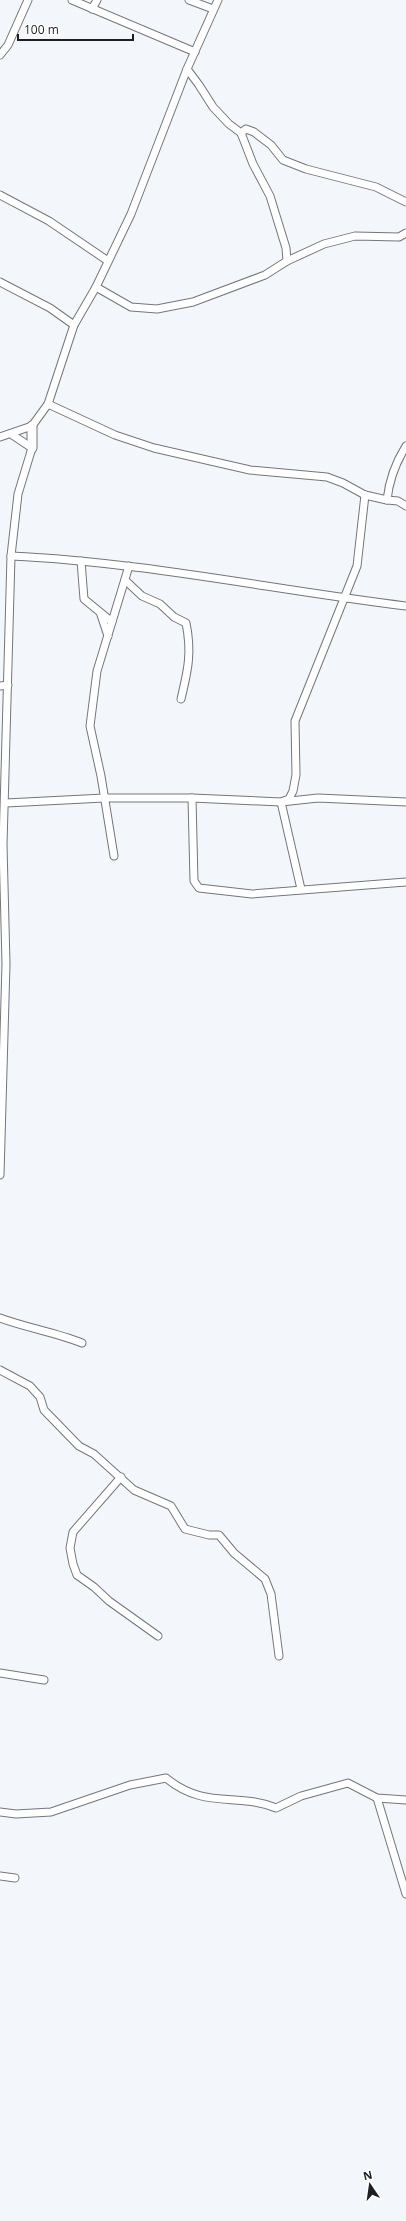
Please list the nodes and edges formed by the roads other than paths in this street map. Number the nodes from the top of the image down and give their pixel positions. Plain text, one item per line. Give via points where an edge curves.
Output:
1 (28, 0) edge
2 (72, 0) edge
3 (96, 0) edge
4 (188, 0) edge
5 (218, 0) edge
6 (92, 9) junction
7 (214, 9) junction
8 (194, 52) junction
9 (0, 55) edge
10 (187, 69) junction
11 (241, 133) junction
12 (0, 195) edge
13 (404, 198) edge
14 (406, 233) edge
15 (108, 261) junction
16 (287, 261) junction
17 (0, 282) edge
18 (96, 287) junction
19 (74, 325) junction
20 (48, 404) junction
21 (32, 426) junction
22 (11, 434) junction
23 (0, 437) edge
24 (406, 446) edge
25 (32, 448) junction
26 (365, 495) junction
27 (387, 500) junction
28 (406, 506) edge
29 (11, 556) junction
30 (81, 561) junction
31 (129, 566) junction
32 (125, 580) junction
33 (342, 598) junction
34 (406, 606) edge
35 (101, 615) junction
36 (112, 622) junction
37 (108, 636) junction
38 (8, 685) junction
39 (0, 686) edge
40 (181, 699) dead end
41 (104, 798) junction
42 (192, 798) junction
43 (281, 802) junction
44 (406, 802) edge
45 (6, 803) junction
46 (1, 845) edge
47 (114, 856) dead end
48 (406, 882) edge
49 (301, 889) junction
50 (2, 1056) edge
51 (0, 1175) edge
52 (0, 1318) edge
53 (82, 1343) dead end
54 (0, 1370) edge
55 (121, 1477) junction
56 (158, 1636) dead end
57 (279, 1656) dead end
58 (0, 1673) edge
59 (44, 1680) dead end
60 (377, 1798) junction
61 (406, 1800) edge
62 (0, 1812) edge
63 (0, 1876) edge
64 (15, 1878) dead end
65 (406, 1894) edge

1 - 9 street via 8,45
2 - 6 street
3 - 6 street
4 - 7 street
5 - 7 street
6 - 8 street
7 - 8 street
8 - 10 street
10 - 11 street via 200,84 213,107
10 - 15 street via 134,207
11 - 13 street via 246,129 254,132 271,145 283,160 306,169 376,187
11 - 16 street via 253,164 270,196 286,248
12 - 15 street via 48,221
14 - 16 street via 399,237 355,236 324,244
15 - 18 street
16 - 18 street via 265,275 193,302 157,309 131,307
17 - 19 street via 50,308
18 - 19 street
19 - 20 street
20 - 21 street
20 - 26 street via 115,435 154,448 250,470 327,477
21 - 22 street
21 - 25 street
22 - 23 street
22 - 25 street
24 - 27 street via 388,488
25 - 29 street via 18,494
26 - 27 street
26 - 33 street via 356,566
27 - 28 street via 398,501
29 - 30 street
29 - 38 street
30 - 31 street
30 - 35 street via 84,599
31 - 32 street
31 - 33 street
32 - 36 street
32 - 40 street via 142,596 160,604 174,617 186,623 190,664
33 - 34 street
33 - 43 street via 295,721 295,780 289,799
35 - 36 street
35 - 37 street
36 - 37 street
37 - 41 street via 97,671 90,726
38 - 39 street
38 - 45 street
41 - 42 street
41 - 45 street
41 - 47 street
42 - 43 street
42 - 49 street via 196,885 199,888 252,894
43 - 44 street via 318,798
43 - 49 street
45 - 46 street
46 - 50 street via 6,964
48 - 49 street
50 - 51 street
52 - 53 street via 22,1326 60,1334
54 - 55 street via 30,1386 40,1397 44,1410 64,1433
55 - 56 street via 73,1532 70,1548 73,1564 77,1575 108,1601
55 - 57 street via 134,1490 171,1506 185,1529 209,1536 219,1535 234,1553 265,1579 271,1594
58 - 59 street
60 - 61 street
60 - 62 street via 348,1784 302,1796 276,1808 262,1802 200,1797 177,1787 166,1778 130,1785 51,1812
60 - 65 street
63 - 64 street

